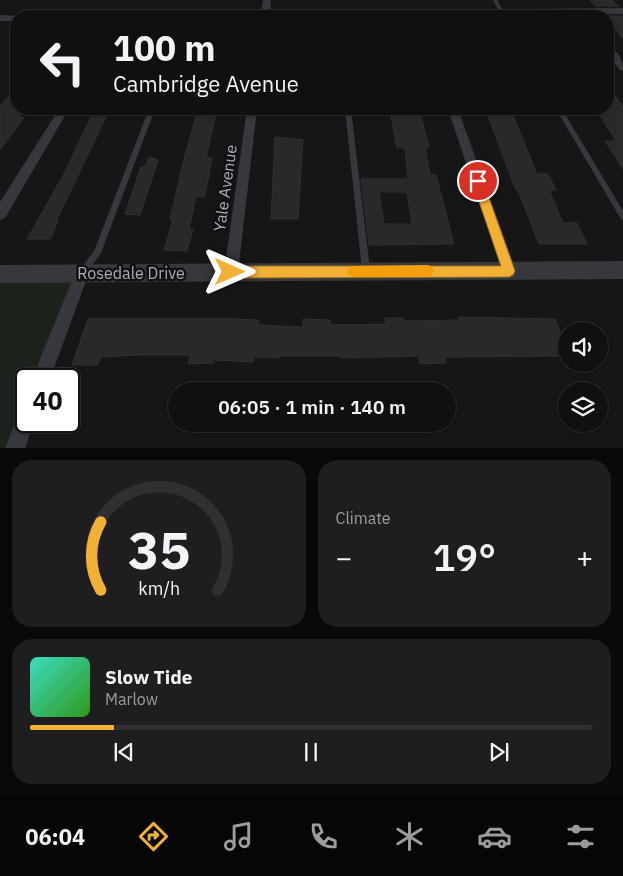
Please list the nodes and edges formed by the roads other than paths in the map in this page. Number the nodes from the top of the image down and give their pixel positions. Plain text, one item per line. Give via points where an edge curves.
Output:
1 (567, 0) edge
2 (575, 10) edge
3 (614, 57) edge
4 (623, 68) edge
5 (60, 115) edge
6 (150, 115) edge
7 (251, 115) edge
8 (349, 115) edge
9 (455, 115) edge
10 (563, 115) edge
11 (0, 214) edge
12 (623, 217) edge
13 (623, 270) edge
14 (366, 271) junction
15 (509, 271) junction
16 (230, 272) junction
17 (82, 273) junction
18 (0, 274) edge
19 (46, 368) edge
20 (20, 433) edge
21 (15, 448) edge

1 - 2 street
3 - 4 street
5 - 11 street
6 - 17 lane via 97,253
7 - 16 street, Yale Avenue
8 - 14 lane
9 - 15 street
10 - 12 lane
13 - 15 street, Rosedale Drive
14 - 15 street, Rosedale Drive
14 - 16 street, Rosedale Drive
16 - 17 street, Rosedale Drive
17 - 18 street, Rosedale Drive
17 - 19 street
20 - 21 street

